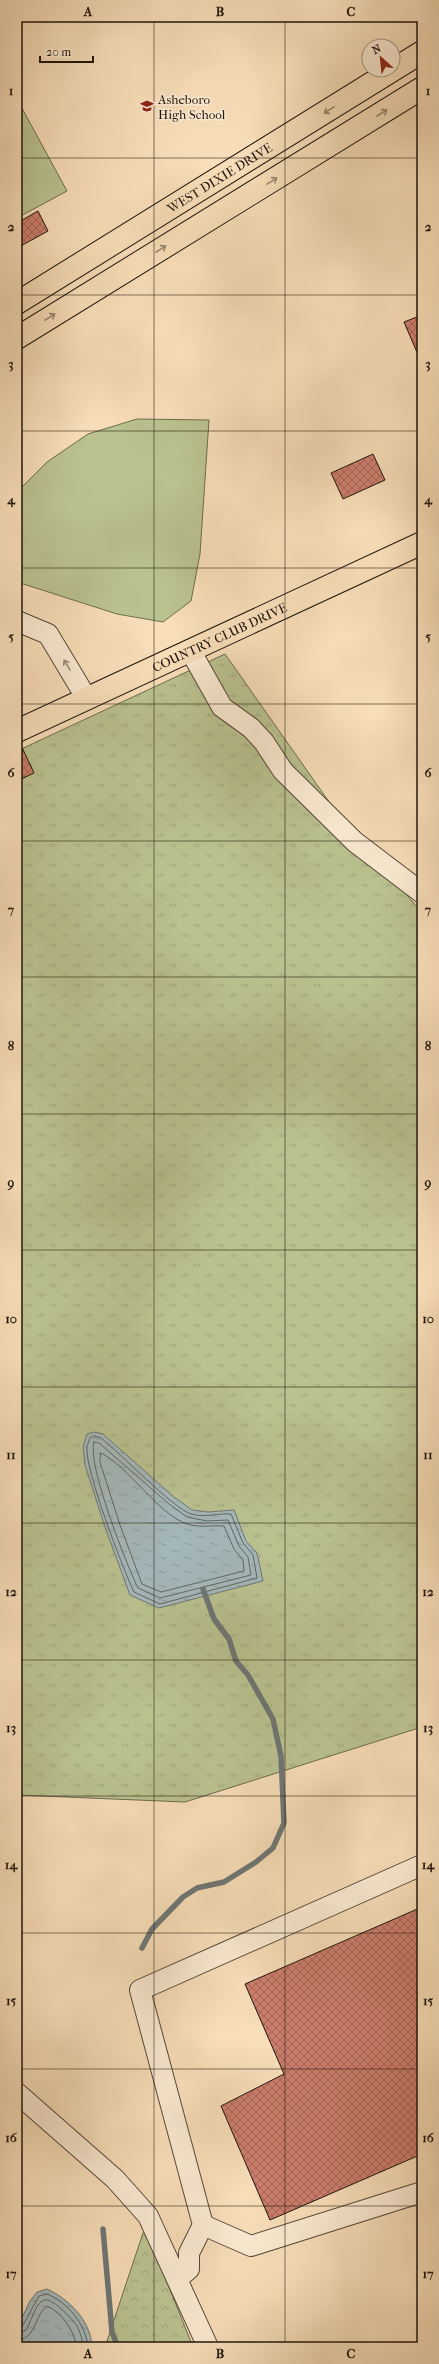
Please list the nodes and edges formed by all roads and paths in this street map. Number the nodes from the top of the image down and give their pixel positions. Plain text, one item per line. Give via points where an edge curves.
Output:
1 (422, 52) edge
2 (422, 88) edge
3 (17, 303) edge
4 (17, 338) edge
5 (422, 502) edge
6 (418, 504) dead end
7 (422, 543) edge
8 (17, 621) edge
9 (190, 650) junction
10 (87, 699) junction
11 (17, 731) edge
12 (422, 893) edge
13 (422, 1865) edge
14 (17, 2092) edge
15 (422, 2192) edge
16 (203, 2225) junction
17 (178, 2279) junction
18 (208, 2347) edge

1 -> 3 main road, WEST DIXIE DRIVE
4 -> 2 main road
5 - 6 path
7 - 9 main road, COUNTRY CLUB DRIVE
10 -> 8 lane via 48,634
9 - 10 main road, COUNTRY CLUB DRIVE
9 - 12 lane via 222,708 251,728 264,742 283,771 355,842
10 - 11 main road, COUNTRY CLUB DRIVE
13 - 16 lane via 140,1990
14 - 17 lane via 115,2179 148,2216
15 - 16 lane via 251,2246
16 - 17 lane via 189,2252 189,2269
17 - 18 lane

